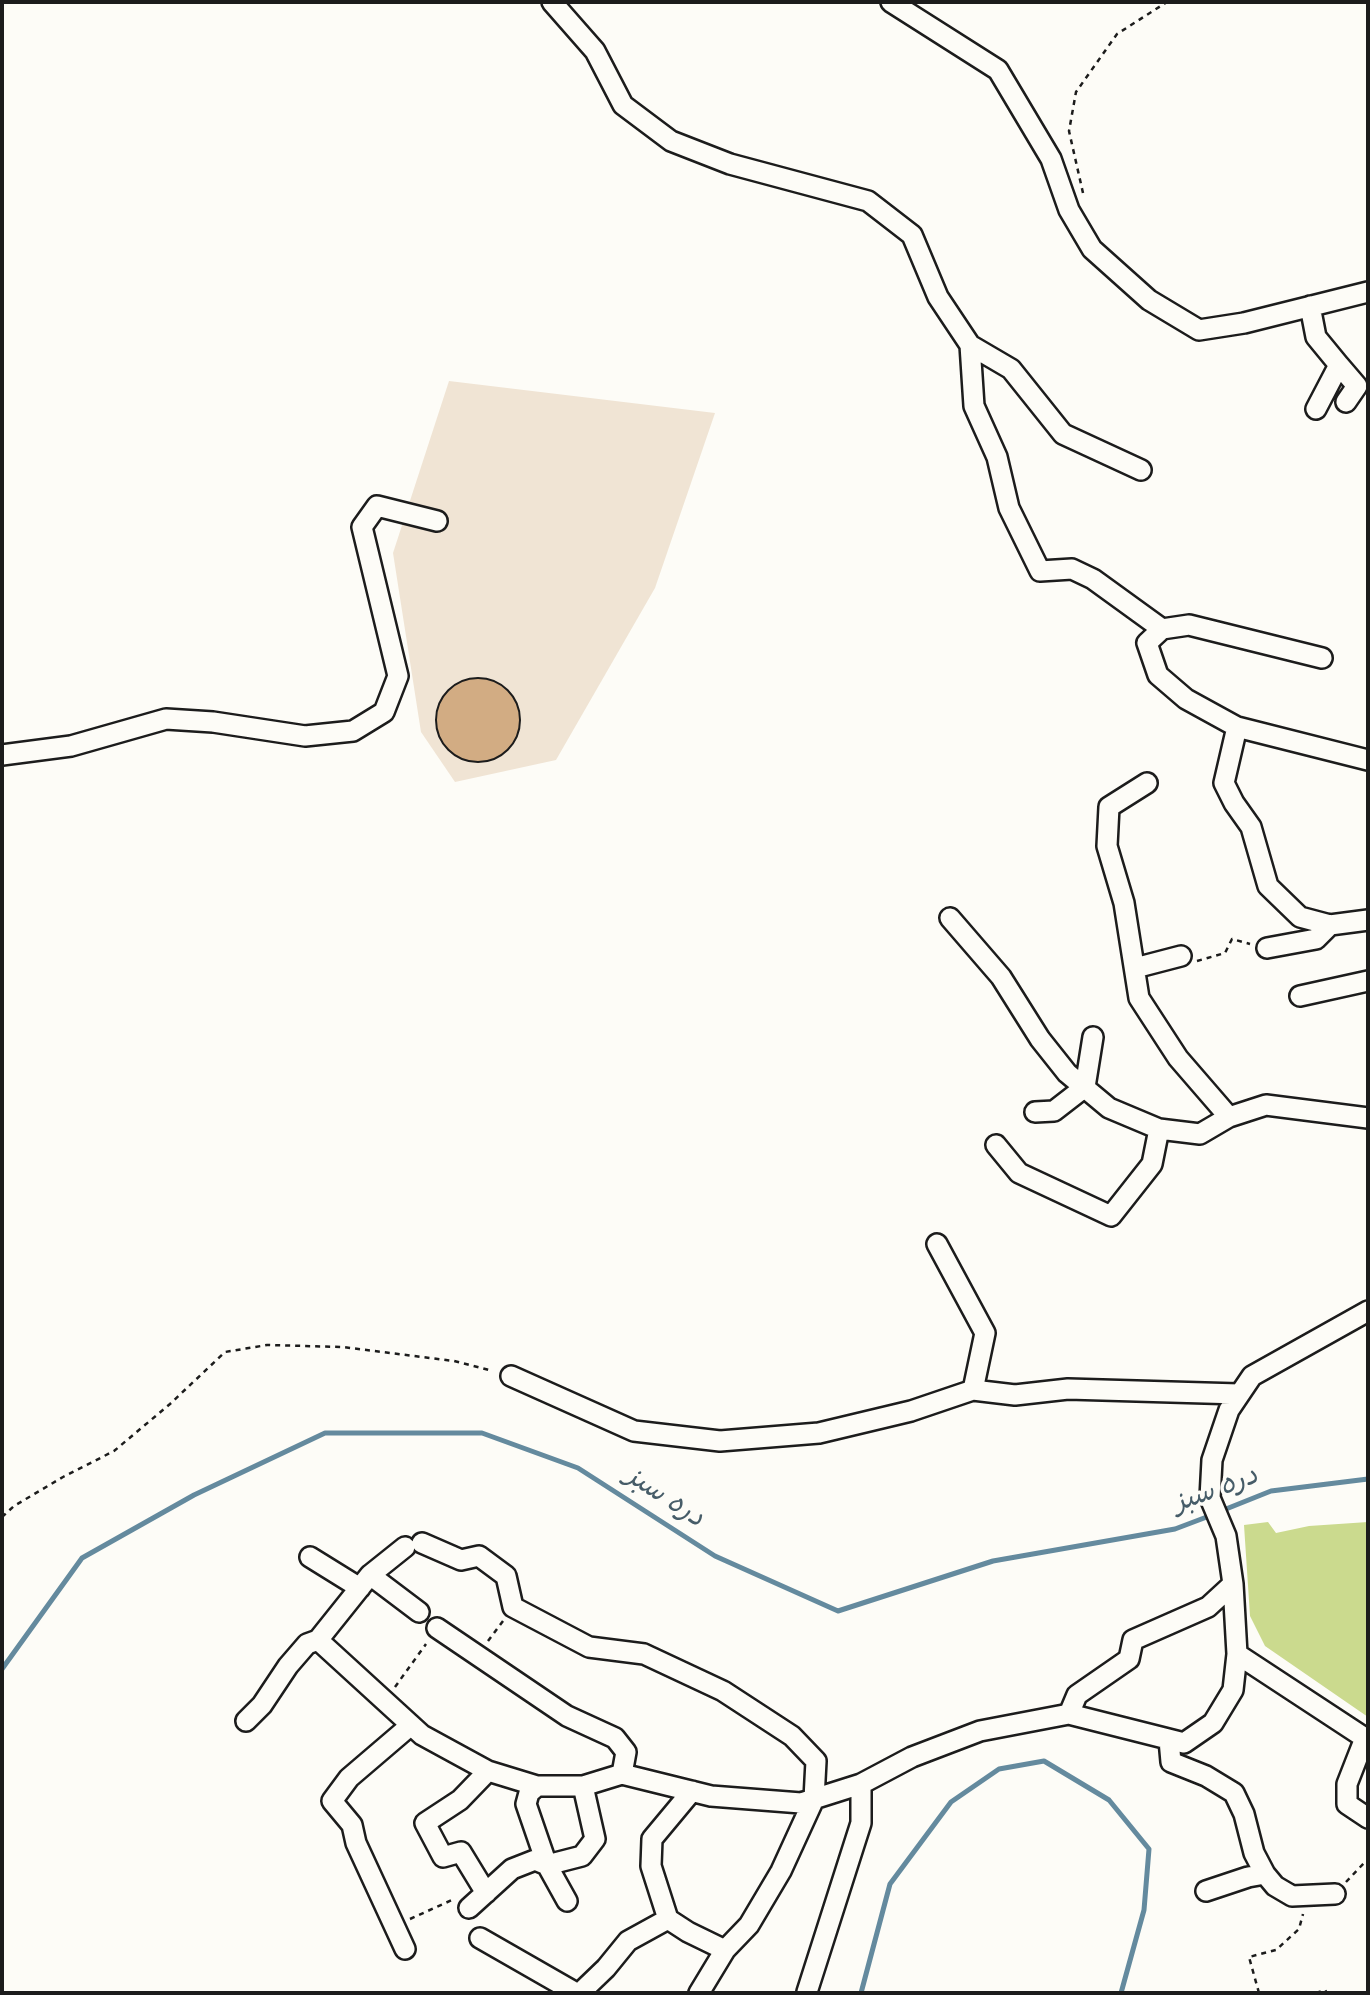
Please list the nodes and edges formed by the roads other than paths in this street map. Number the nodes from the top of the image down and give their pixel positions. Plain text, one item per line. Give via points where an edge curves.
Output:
1 (552, 2) edge
2 (891, 2) edge
3 (1368, 292) edge
4 (1310, 306) junction
5 (970, 345) junction
6 (1339, 365) junction
7 (1346, 402) dead end
8 (1315, 409) dead end
9 (1141, 470) dead end
10 (437, 521) dead end
11 (1162, 629) junction
12 (1322, 658) dead end
13 (1237, 727) junction
14 (2, 755) edge
15 (1368, 760) edge
16 (1147, 783) dead end
17 (950, 918) dead end
18 (1368, 920) edge
19 (1330, 925) junction
20 (1267, 948) road end
21 (1181, 956) road end
22 (1135, 968) junction
23 (1368, 981) edge
24 (1300, 996) dead end
25 (1093, 1037) dead end
26 (1084, 1087) junction
27 (1035, 1112) dead end
28 (1229, 1117) junction
29 (1368, 1118) edge
30 (1159, 1129) junction
31 (996, 1145) dead end
32 (937, 1244) dead end
33 (1367, 1315) edge
34 (511, 1376) road end
35 (973, 1390) junction
36 (1239, 1394) junction
37 (310, 1557) dead end
38 (365, 1581) junction
39 (1233, 1584) junction
40 (419, 1612) dead end
41 (437, 1628) road end
42 (318, 1640) junction
43 (1237, 1654) junction
44 (1069, 1714) junction
45 (246, 1721) dead end
46 (411, 1725) junction
47 (1367, 1739) edge
48 (1169, 1740) junction
49 (488, 1771) junction
50 (622, 1774) junction
51 (861, 1784) junction
52 (583, 1786) junction
53 (537, 1787) junction
54 (692, 1791) junction
55 (814, 1799) junction
56 (1368, 1818) edge
57 (547, 1865) junction
58 (1265, 1874) junction
59 (1206, 1891) dead end
60 (486, 1893) junction
61 (1335, 1894) road end
62 (567, 1901) dead end
63 (469, 1908) road end
64 (668, 1919) junction
65 (480, 1938) dead end
66 (405, 1949) dead end
67 (725, 1950) junction
68 (807, 1992) edge
69 (578, 1993) edge
70 (699, 1993) edge

1 - 5 street via 595,51 624,105 671,141 730,164 868,201 912,235 938,297
2 - 4 street via 998,71 1051,159 1069,210 1092,249 1149,300 1199,330
3 - 4 street
4 - 6 street via 1316,337
5 - 9 street via 1011,369 1063,434
5 - 11 street via 974,406 997,457 1009,508 1040,571 1072,569
6 - 7 street via 1357,386
6 - 8 street
10 - 14 street via 377,506 362,527 398,676 384,712 353,731 305,736 166,719 71,746
11 - 12 street via 1189,625
11 - 13 street via 1146,643 1158,675 1186,699
13 - 15 street
13 - 19 street via 1224,783 1251,827 1268,886 1300,917
16 - 22 street via 1109,807 1107,846 1124,903
17 - 26 street via 1001,977 1040,1039
18 - 19 street
19 - 20 street via 1316,939
21 - 22 street
22 - 28 street via 1139,998 1178,1058
23 - 24 street
25 - 26 street
26 - 27 street via 1054,1111
26 - 30 street via 1109,1108
28 - 29 street via 1266,1105
28 - 30 street via 1200,1134
30 - 31 street via 1152,1164 1111,1216 1019,1173
32 - 35 street via 985,1333
33 - 36 street via 1252,1376
34 - 35 street via 634,1431 720,1441 819,1433 911,1411
35 - 36 street via 1015,1395 1068,1389
36 - 39 street via 1228,1410 1212,1460 1210,1499 1226,1536
37 - 38 street
38 - 40 street
38 - 42 street
38 - 55 street via 413,1545 461,1560 479,1556 506,1576 513,1606 589,1647 644,1654 723,1691 793,1736 816,1761
39 - 43 street
39 - 44 street via 1208,1607 1133,1640 1129,1659 1077,1695
41 - 50 street via 567,1716 615,1738 626,1752
42 - 45 street via 307,1644
42 - 46 street
43 - 47 street
43 - 48 street via 1233,1690 1213,1723 1184,1743
44 - 48 street
44 - 51 street via 980,1731
46 - 49 street
46 - 66 street via 349,1778 332,1801 352,1825
47 - 56 street via 1347,1784 1347,1804
48 - 58 street via 1171,1762 1234,1793
49 - 53 street
49 - 60 street via 460,1800 425,1823 443,1857 461,1853
50 - 52 street
50 - 54 street
51 - 55 street
51 - 68 street via 861,1823
52 - 53 street
52 - 57 street via 595,1839 582,1856
53 - 57 street via 526,1804
54 - 55 street via 801,1803
54 - 64 street via 652,1839 651,1866
55 - 67 street via 749,1925
57 - 60 street via 534,1860 512,1869
57 - 62 street
58 - 59 street
58 - 61 street via 1292,1896
60 - 63 street
64 - 67 street
64 - 69 street via 628,1941
65 - 69 street
67 - 70 street

